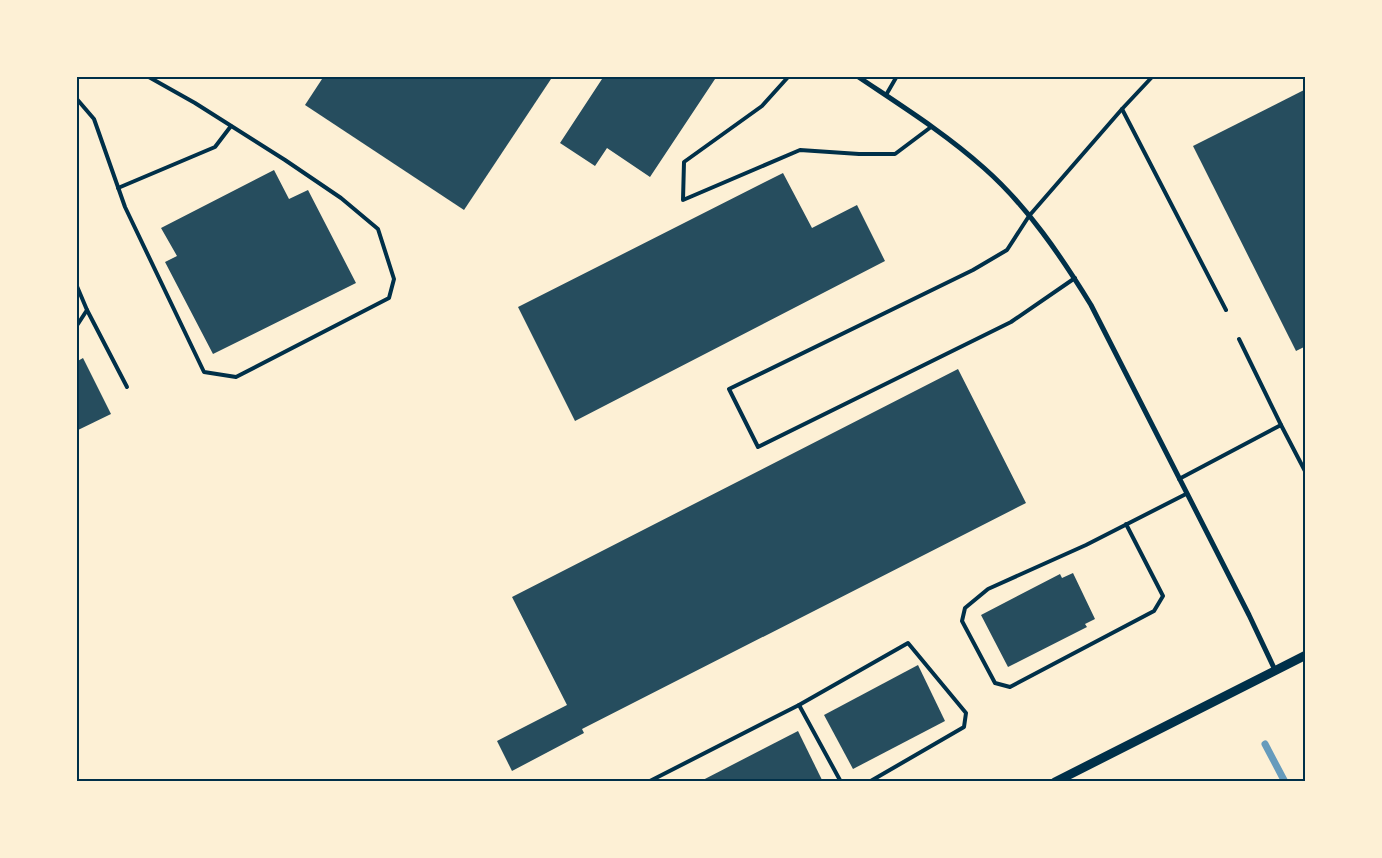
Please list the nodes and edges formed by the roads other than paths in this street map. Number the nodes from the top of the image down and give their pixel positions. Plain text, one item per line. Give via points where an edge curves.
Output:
1 (147, 76) edge
2 (789, 76) edge
3 (857, 76) edge
4 (897, 76) edge
5 (1153, 76) edge
6 (886, 95) junction
7 (76, 98) edge
8 (1122, 109) junction
9 (231, 126) junction
10 (931, 127) junction
11 (118, 188) junction
12 (1029, 216) junction
13 (1075, 278) junction
14 (76, 284) edge
15 (87, 310) junction
16 (1226, 310) dead end
17 (76, 328) edge
18 (1239, 339) dead end
19 (127, 387) dead end
20 (1281, 425) junction
21 (1306, 473) edge
22 (1179, 479) junction
23 (1186, 494) junction
24 (1126, 524) junction
25 (1306, 655) edge
26 (1275, 670) junction
27 (800, 705) junction
28 (648, 782) edge
29 (841, 782) edge
30 (869, 782) edge
31 (1055, 782) edge

1 - 9 lane
2 - 10 lane via 762,106 684,162 683,200 800,150 895,154
3 - 6 street
4 - 6 lane
5 - 8 lane
6 - 10 street
7 - 11 lane via 94,119
8 - 12 lane
8 - 16 lane
9 - 11 lane via 216,147
9 - 11 lane via 341,198 378,229 394,279 389,298 236,377 204,372
10 - 12 street via 985,168
12 - 13 street
12 - 13 lane via 1007,250 973,270 729,389 758,447 1011,322
13 - 22 street
14 - 15 lane
15 - 17 lane
15 - 19 lane
18 - 20 lane
20 - 21 lane
20 - 22 lane
22 - 23 street
23 - 24 lane
23 - 26 street
24 - 24 lane via 988,589 965,608 962,621 995,683 1010,687 1154,611 1163,596
25 - 26 street
26 - 31 street
27 - 28 lane
27 - 29 lane
27 - 30 lane via 908,643 966,713 964,727

